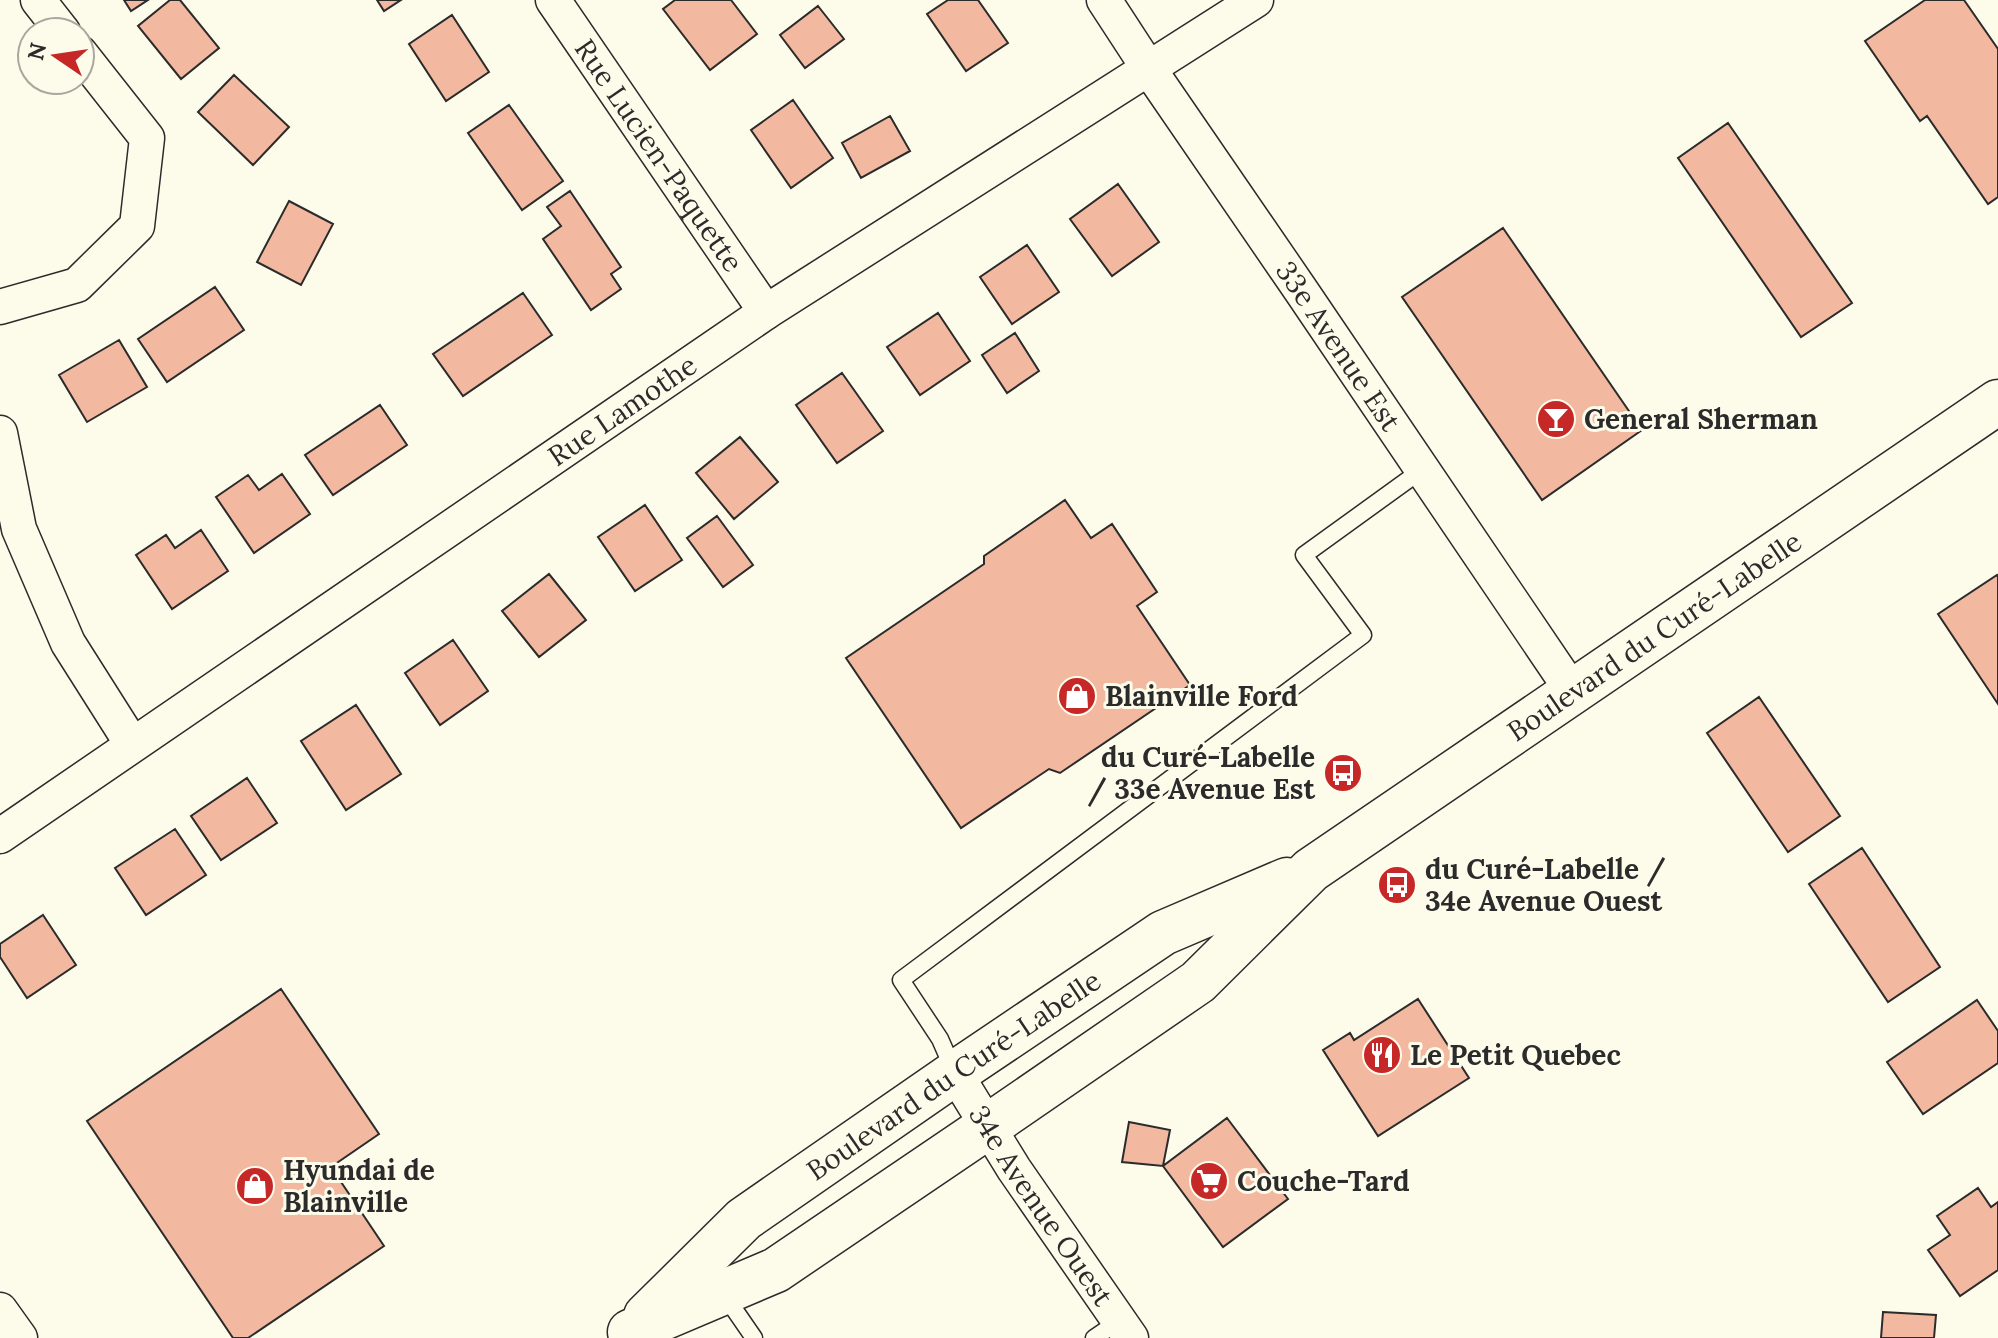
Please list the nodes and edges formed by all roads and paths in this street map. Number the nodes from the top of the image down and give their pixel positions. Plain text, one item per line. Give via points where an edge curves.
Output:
1 (38, 0) edge
2 (553, 0) edge
3 (1104, 0) edge
4 (1256, 0) edge
5 (50, 16) edge
6 (1149, 69) junction
7 (96, 73) edge
8 (0, 307) edge
9 (766, 312) junction
10 (1998, 402) edge
11 (0, 433) edge
12 (1423, 469) junction
13 (1573, 692) junction
14 (132, 744) junction
15 (0, 836) edge
16 (1311, 870) junction
17 (955, 1073) junction
18 (987, 1127) junction
19 (711, 1277) junction
20 (0, 1310) edge
21 (1114, 1332) edge
22 (626, 1335) edge
23 (20, 1338) edge
24 (754, 1338) edge

1 - 5 street
2 - 9 street, Rue Lucien-Paquette
3 - 6 street, 33e Avenue Est
4 - 6 street, Rue Lamothe
6 - 9 street, Rue Lamothe
6 - 12 street, 33e Avenue Est
7 - 8 street via 147,138 137,226 77,285
9 - 14 street, Rue Lamothe
10 - 13 main road, Boulevard du Curé-Labelle
11 - 14 street via 19,529 68,643
12 - 13 street, 33e Avenue Est
12 - 17 lane via 1304,555 1363,635 901,980 940,1039
13 - 16 main road, Boulevard du Curé-Labelle
14 - 15 street, Rue Lamothe
16 - 17 main road, Boulevard du Curé-Labelle via 1163,933
16 - 18 main road, Boulevard du Curé-Labelle via 1198,982
17 - 18 street, 34e Avenue Ouest
17 - 19 main road, Boulevard du Curé-Labelle via 744,1219
18 - 19 main road, Boulevard du Curé-Labelle via 776,1270
18 - 21 street, 34e Avenue Ouest
19 - 22 main road, Boulevard du Curé-Labelle
19 - 24 lane
20 - 23 street

